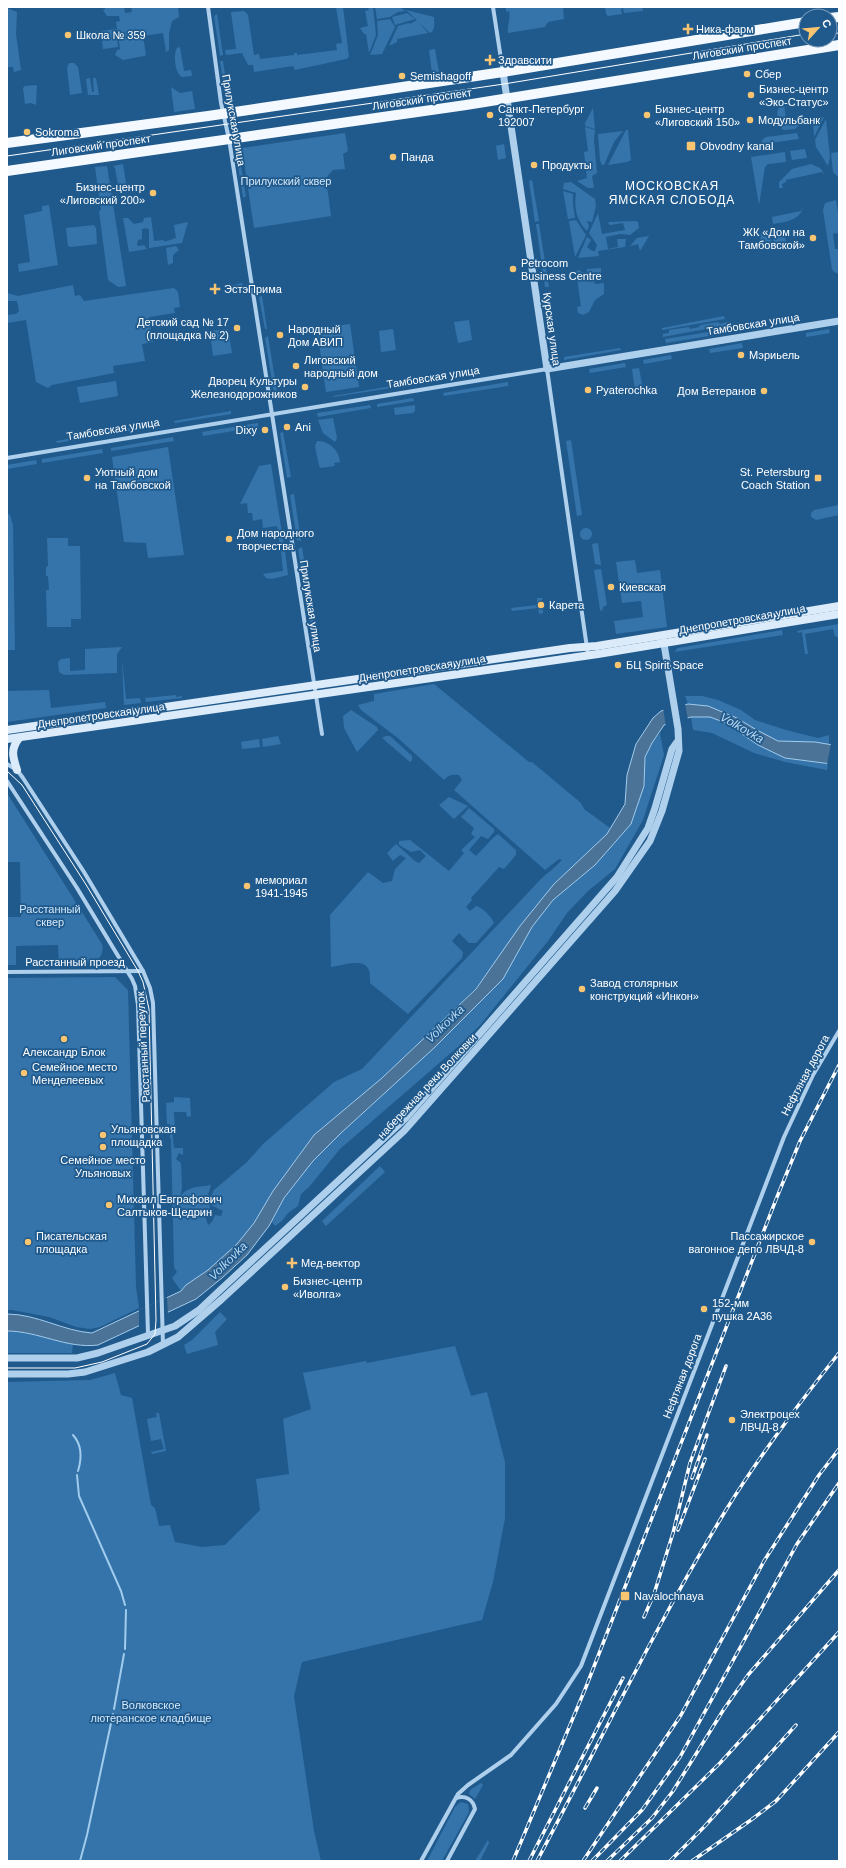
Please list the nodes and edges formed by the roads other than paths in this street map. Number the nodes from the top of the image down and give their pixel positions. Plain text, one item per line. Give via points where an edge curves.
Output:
1 (208, 7) edge
2 (493, 7) edge
3 (798, 23) edge
4 (839, 45) edge
5 (503, 72) junction
6 (506, 98) junction
7 (224, 114) junction
8 (229, 139) junction
9 (7, 143) edge
10 (7, 171) edge
11 (839, 321) edge
12 (547, 369) junction
13 (272, 414) junction
14 (7, 458) edge
15 (839, 606) edge
16 (839, 614) edge
17 (663, 640) junction
18 (587, 651) junction
19 (315, 691) junction
20 (7, 730) edge
21 (322, 734) dead end
22 (19, 738) junction
23 (7, 739) edge
24 (677, 742) junction
25 (7, 764) edge
26 (17, 770) junction
27 (7, 781) edge
28 (127, 971) junction
29 (143, 971) junction
30 (7, 972) edge
31 (839, 1031) edge
32 (162, 1330) junction
33 (148, 1334) junction
34 (162, 1345) junction
35 (7, 1358) edge
36 (7, 1374) edge
37 (455, 1798) junction
38 (421, 1861) edge
39 (447, 1861) edge

1 - 7 street, Прилукская улица
2 - 5 street, Курская улица
3 - 5 main road, Лиговский проспект
4 - 6 main road, Лиговский проспект
5 - 6 street, Курская улица
5 - 7 main road, Лиговский проспект
6 - 8 main road, Лиговский проспект
6 - 12 street, Курская улица
7 - 8 street, Прилукская улица
7 - 9 main road, Лиговский проспект
8 - 10 main road, Лиговский проспект
8 - 13 street, Прилукская улица
11 - 12 street, Тамбовская улица
12 - 13 street, Тамбовская улица
12 - 18 street, Курская улица
13 - 14 street, Тамбовская улица
13 - 19 street, Прилукская улица
15 - 17 main road, Днепропетровская улица
16 - 17 main road, Днепропетровская улица
17 - 18 main road, Днепропетровская улица
17 - 24 street, набережная реки Волковки via 678,729
18 - 19 main road, Днепропетровская улица
19 - 20 main road, Днепропетровская улица
19 - 21 street, Прилукская улица
19 - 22 main road, Днепропетровская улица
22 - 23 main road, Днепропетровская улица
22 - 26 main road via 13,747 12,755
24 - 32 street, набережная реки Волковки via 672,749 650,824 625,866 603,894 397,1127 204,1305 175,1326
24 - 34 street, набережная реки Волковки via 679,751 659,822 644,851 615,891 404,1131 198,1321 178,1337
25 - 26 street, Расстанный переулок
26 - 29 street, Расстанный переулок via 84,872
27 - 28 street, Расстанный переулок via 73,881
28 - 29 street, Расстанный проезд
28 - 30 street, Расстанный проезд
28 - 33 street, Расстанный переулок via 135,986 138,1005
29 - 32 street, Расстанный переулок via 153,1003
31 - 37 street, Нефтяная дорога via 813,1075 784,1137 581,1666 556,1704 511,1755 468,1785
32 - 33 street, набережная реки Волковки
32 - 34 street
33 - 35 street, набережная реки Волковки via 86,1356
34 - 36 street, набережная реки Волковки via 99,1369 68,1374
37 - 38 street, Нефтяная дорога
37 - 39 street via 468,1798 475,1809

